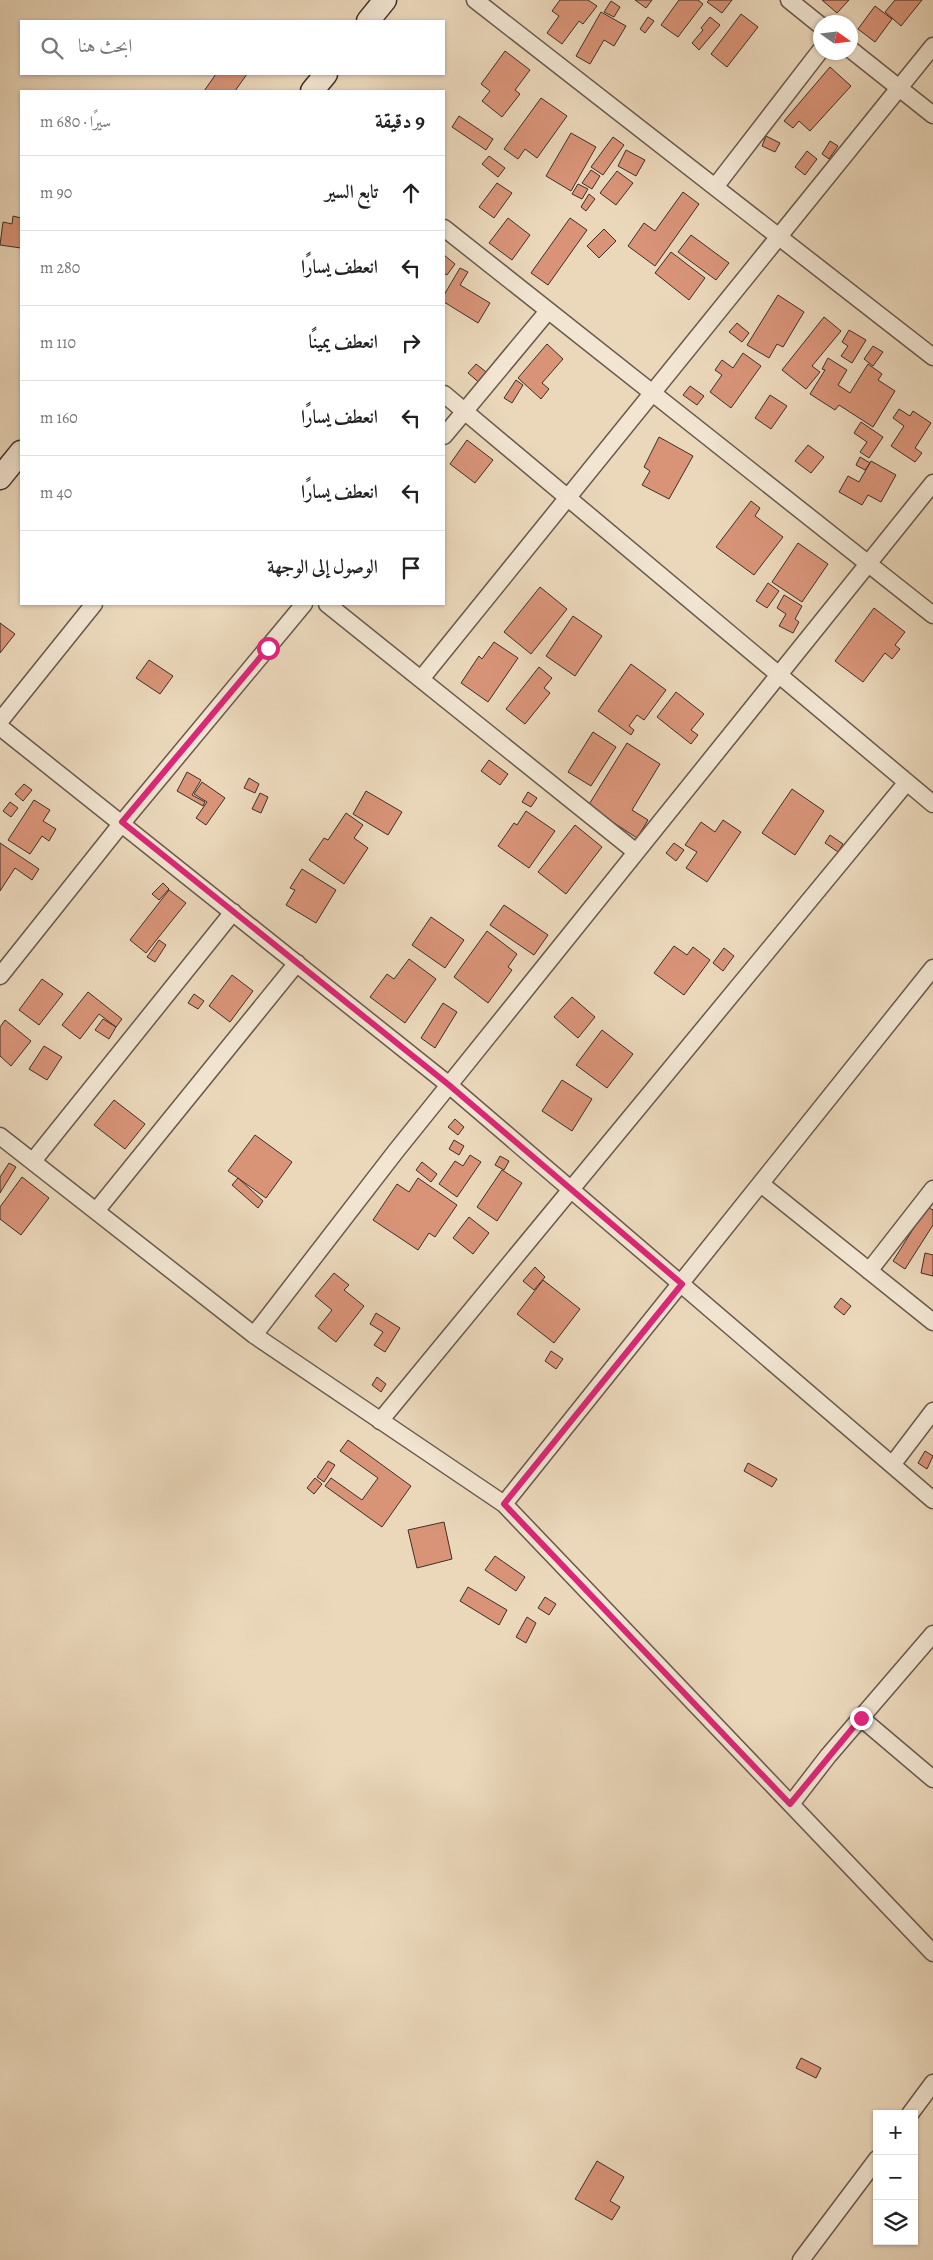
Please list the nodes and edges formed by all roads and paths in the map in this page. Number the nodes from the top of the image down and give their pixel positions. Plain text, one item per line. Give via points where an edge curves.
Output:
1 (385, 0) edge
2 (475, 0) edge
3 (789, 0) edge
4 (813, 19) edge
5 (369, 20) edge
6 (933, 46) edge
7 (858, 55) edge
8 (813, 60) edge
9 (325, 75) edge
10 (899, 88) junction
11 (313, 90) edge
12 (933, 115) edge
13 (715, 186) junction
14 (445, 229) edge
15 (780, 237) junction
16 (548, 311) junction
17 (933, 357) edge
18 (653, 394) junction
19 (445, 395) edge
20 (464, 411) junction
21 (445, 435) edge
22 (20, 453) edge
23 (0, 478) edge
24 (933, 483) edge
25 (568, 498) junction
26 (868, 564) junction
27 (93, 605) edge
28 (303, 605) edge
29 (328, 605) edge
30 (933, 615) edge
31 (779, 675) junction
32 (421, 679) junction
33 (0, 721) edge
34 (0, 726) edge
35 (907, 782) junction
36 (933, 804) edge
37 (122, 822) junction
38 (636, 852) junction
39 (233, 912) junction
40 (297, 963) junction
41 (933, 968) edge
42 (0, 976) edge
43 (449, 1085) junction
44 (0, 1136) edge
45 (33, 1161) junction
46 (761, 1184) junction
47 (571, 1189) junction
48 (933, 1189) edge
49 (96, 1211) junction
50 (870, 1271) junction
51 (682, 1284) junction
52 (933, 1322) edge
53 (254, 1335) junction
54 (933, 1411) edge
55 (380, 1420) junction
56 (892, 1465) junction
57 (933, 1500) edge
58 (504, 1504) junction
59 (933, 1634) edge
60 (861, 1718) junction
61 (933, 1779) edge
62 (790, 1804) junction
63 (933, 1953) edge
64 (933, 2083) edge
65 (913, 2110) edge
66 (873, 2163) edge
67 (801, 2260) edge

1 - 5 main road
2 - 13 street
3 - 4 street
6 - 10 street
7 - 10 street
8 - 13 street
9 - 11 main road
10 - 12 street
10 - 15 street
13 - 15 street
14 - 16 street
15 - 17 street
15 - 18 street
16 - 18 street
16 - 20 street
18 - 25 street
18 - 26 street
19 - 20 street
20 - 21 street
20 - 25 street
22 - 23 main road
24 - 26 street
25 - 31 street
25 - 32 street
26 - 30 street
26 - 31 street
27 - 33 street
28 - 37 street
29 - 32 street
31 - 35 street
31 - 38 street
32 - 38 street
34 - 37 street
35 - 36 street
35 - 47 street
37 - 39 street
37 - 42 street
38 - 43 street
39 - 40 street
39 - 45 street
40 - 43 street
40 - 49 street
41 - 46 street
43 - 47 street
43 - 53 street
44 - 45 street
45 - 49 street
46 - 50 street
46 - 51 street
47 - 51 street
47 - 55 street
48 - 50 street
49 - 53 street
50 - 52 street
51 - 56 street
51 - 58 street
53 - 55 street
54 - 56 street
55 - 58 street
56 - 57 street
58 - 62 street
59 - 60 street
60 - 61 street
60 - 62 street
62 - 63 street
64 - 65 street
66 - 67 street

